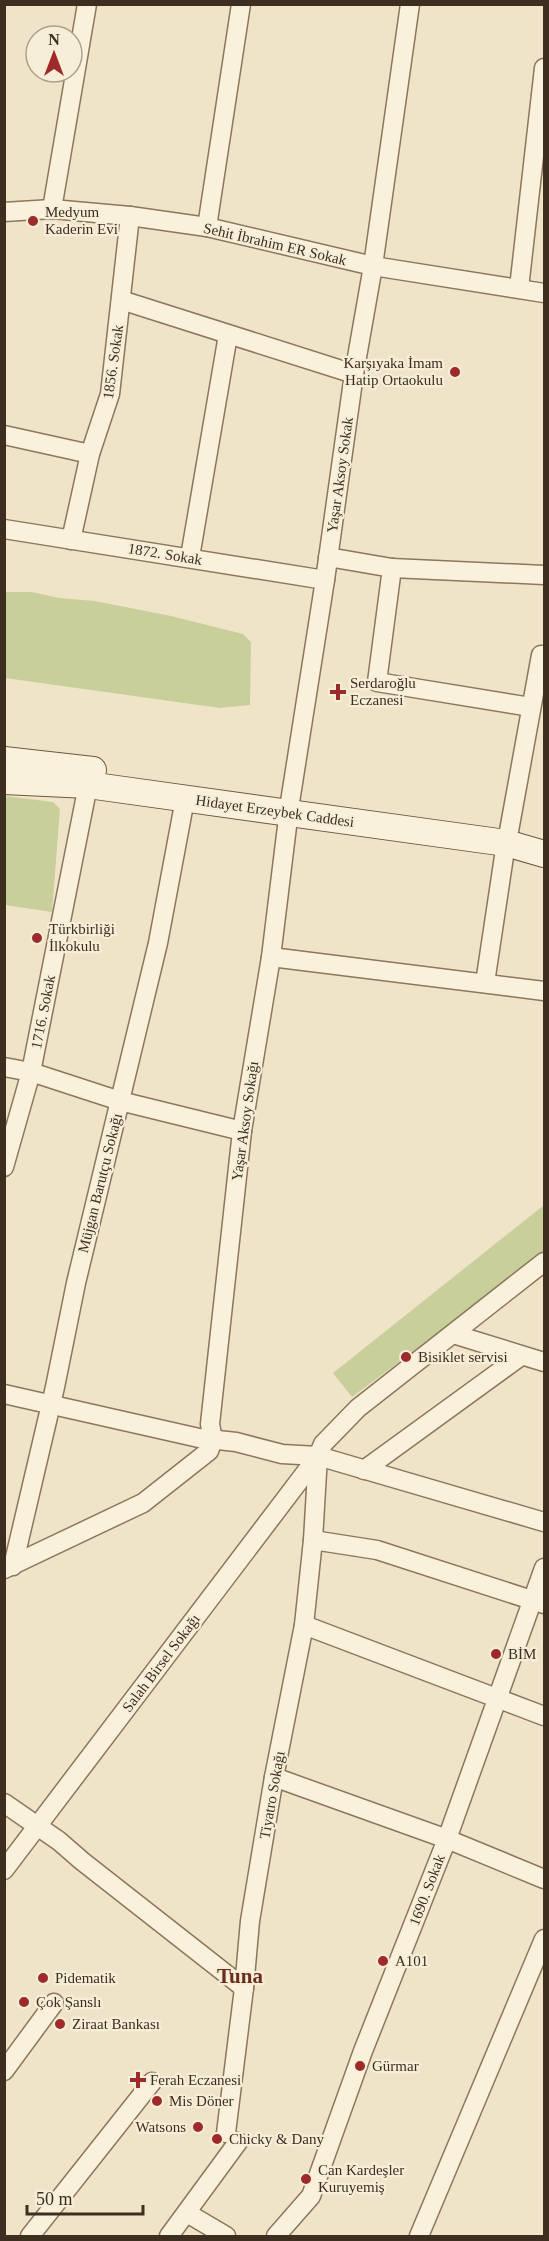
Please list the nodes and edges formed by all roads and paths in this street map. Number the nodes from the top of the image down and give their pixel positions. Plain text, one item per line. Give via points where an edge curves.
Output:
1 (87, 4) edge
2 (242, 4) edge
3 (410, 4) edge
4 (544, 68) edge
5 (52, 209) junction
6 (4, 212) edge
7 (130, 216) junction
8 (207, 227) junction
9 (374, 266) junction
10 (519, 288) junction
11 (544, 293) edge
12 (121, 300) junction
13 (228, 335) junction
14 (354, 374) junction
15 (4, 435) edge
16 (90, 454) junction
17 (4, 529) edge
18 (71, 540) junction
19 (190, 557) junction
20 (328, 557) junction
21 (392, 568) junction
22 (544, 575) edge
23 (325, 580) junction
24 (544, 655) edge
25 (531, 707) junction
26 (4, 760) edge
27 (4, 781) edge
28 (88, 785) junction
29 (185, 799) junction
30 (290, 807) junction
31 (544, 835) edge
32 (508, 837) junction
33 (544, 854) edge
34 (271, 957) junction
35 (484, 983) junction
36 (544, 991) edge
37 (4, 1067) edge
38 (31, 1072) junction
39 (120, 1101) junction
40 (242, 1131) junction
41 (4, 1167) edge
42 (544, 1262) edge
43 (453, 1334) junction
44 (521, 1356) junction
45 (544, 1362) edge
46 (4, 1394) edge
47 (50, 1405) junction
48 (213, 1440) junction
49 (318, 1456) junction
50 (364, 1470) junction
51 (544, 1522) edge
52 (313, 1540) junction
53 (9, 1567) edge
54 (544, 1568) edge
55 (539, 1602) edge
56 (304, 1625) junction
57 (498, 1698) junction
58 (544, 1716) edge
59 (274, 1777) junction
60 (4, 1803) edge
61 (37, 1827) junction
62 (447, 1839) junction
63 (4, 1870) edge
64 (544, 1879) edge
65 (544, 1939) edge
66 (244, 1988) junction
67 (54, 2003) dead end
68 (4, 2071) edge
69 (152, 2082) dead end
70 (187, 2213) junction
71 (30, 2236) edge
72 (169, 2236) edge
73 (226, 2236) edge
74 (276, 2236) edge
75 (419, 2236) edge

1 - 5 street
2 - 8 street
3 - 9 street, Yaşar Aksoy Sokak
4 - 10 street
5 - 6 street, Sehit İbrahim ER Sokak
5 - 7 street, Sehit İbrahim ER Sokak
7 - 8 street, Sehit İbrahim ER Sokak
7 - 12 street, 1856. Sokak
8 - 9 street, Sehit İbrahim ER Sokak
9 - 10 street, Sehit İbrahim ER Sokak
9 - 14 street, Yaşar Aksoy Sokak
10 - 11 street, Sehit İbrahim ER Sokak
12 - 13 street
12 - 16 street, 1856. Sokak via 110,394
13 - 14 street
13 - 19 street
14 - 20 street, Yaşar Aksoy Sokak
15 - 16 street
16 - 18 street, 1856. Sokak
17 - 18 street, 1872. Sokak
18 - 19 street, 1872. Sokak
19 - 23 street, 1872. Sokak
20 - 21 street
20 - 23 street, Yaşar Aksoy Sokak
21 - 22 street
21 - 25 street via 377,682
23 - 30 street, Yaşar Aksoy Sokak
24 - 25 street
25 - 32 street
26 - 30 main road, Hidayet Erzeybek Caddesi via 96,771
27 - 28 main road, Hidayet Erzeybek Caddesi
28 - 29 main road, Hidayet Erzeybek Caddesi
28 - 38 street, 1716. Sokak
29 - 30 main road, Hidayet Erzeybek Caddesi
29 - 39 street, Müjgan Barutçu Sokağı via 158,943
30 - 32 main road, Hidayet Erzeybek Caddesi
30 - 34 street, Yaşar Aksoy Sokağı
31 - 32 main road, Hidayet Erzeybek Caddesi
32 - 33 main road, Hidayet Erzeybek Caddesi
32 - 35 street
34 - 35 street
34 - 40 street, Yaşar Aksoy Sokağı
35 - 36 street
37 - 38 street
38 - 39 street
38 - 41 street, 1716. Sokak
39 - 40 street
39 - 47 street, Müjgan Barutçu Sokağı
40 - 48 street, Yaşar Aksoy Sokağı via 210,1424
42 - 43 street, Salah Birsel Sokağı
43 - 44 street
43 - 49 street, Salah Birsel Sokağı via 358,1408 323,1443
44 - 45 street
44 - 50 street
46 - 47 street
47 - 48 street
47 - 53 street, Müjgan Barutçu Sokağı
48 - 49 street via 282,1454
48 - 53 street via 209,1451 143,1503
49 - 50 street
49 - 52 street, Tiyatro Sokağı
49 - 61 street, Salah Birsel Sokağı
50 - 51 street
52 - 55 street via 377,1550
52 - 56 street, Tiyatro Sokağı
54 - 55 street, 1690. Sokak
55 - 57 street, 1690. Sokak
56 - 57 street
56 - 59 street, Tiyatro Sokağı
57 - 58 street
57 - 62 street, 1690. Sokak
59 - 62 street
59 - 66 street, Tiyatro Sokağı via 250,1921
60 - 61 street
61 - 63 street, Salah Birsel Sokağı
61 - 66 street
62 - 64 street
62 - 74 street, 1690. Sokak via 363,2050 311,2196
65 - 75 street
66 - 70 street, Tiyatro Sokağı via 232,2138
67 - 68 street
69 - 71 street
70 - 72 street
70 - 73 street

